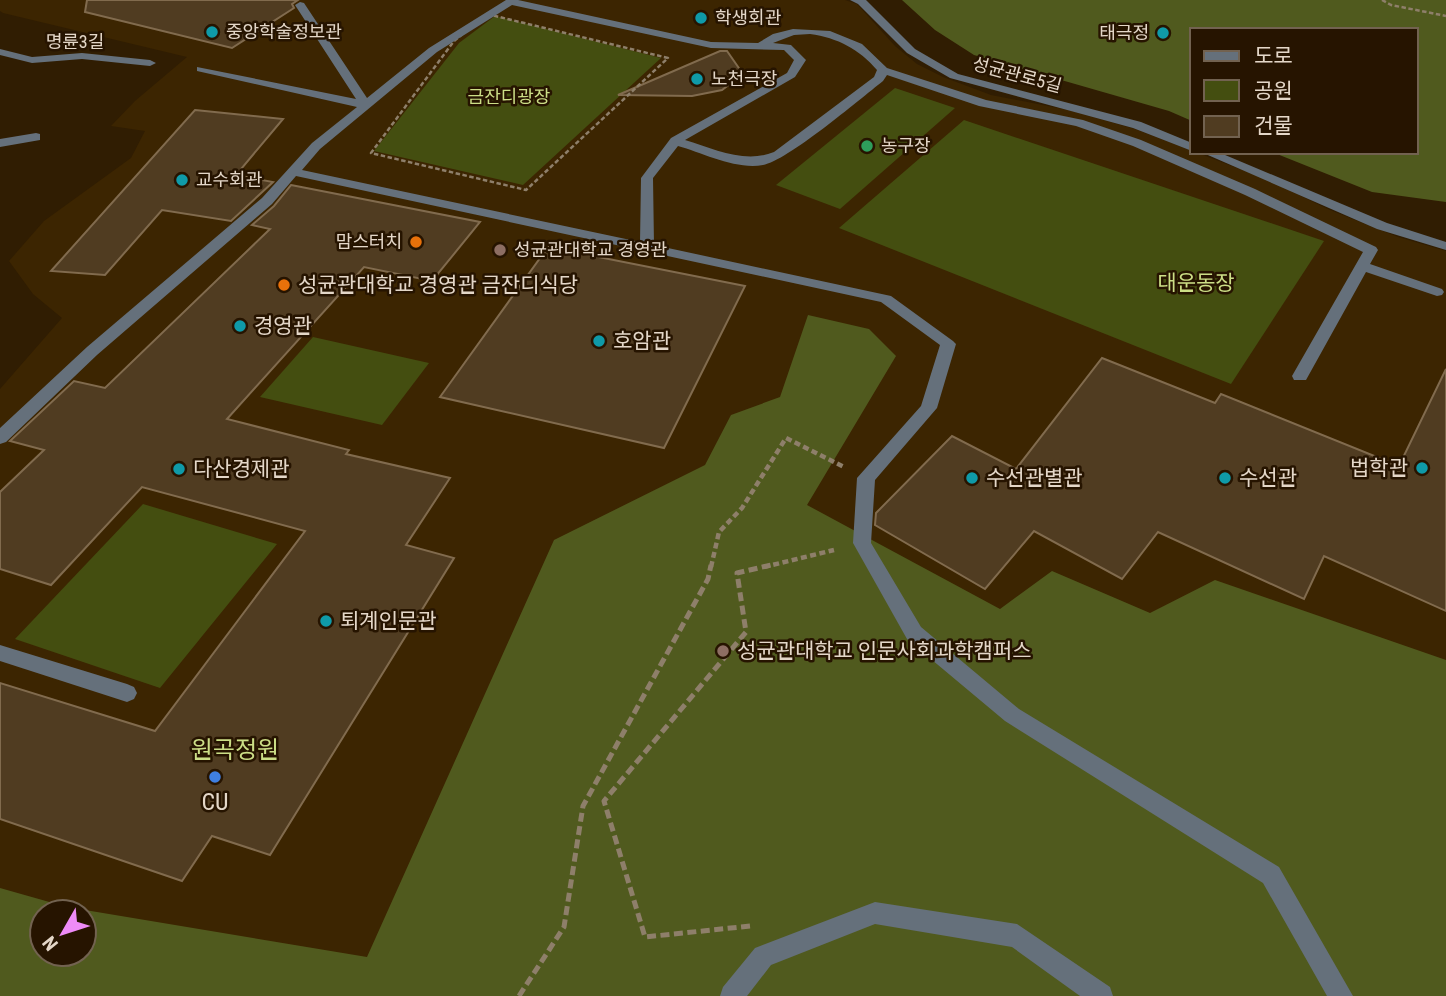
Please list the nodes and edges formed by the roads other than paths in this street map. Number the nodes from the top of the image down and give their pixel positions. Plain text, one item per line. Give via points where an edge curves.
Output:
1 (855, 0) edge
2 (512, 1) edge
3 (300, 5) dead end
4 (762, 45) junction
5 (0, 52) edge
6 (150, 63) dead end
7 (201, 69) dead end
8 (883, 70) junction
9 (366, 105) junction
10 (36, 137) dead end
11 (675, 141) junction
12 (0, 143) edge
13 (1190, 145) edge
14 (1212, 154) edge
15 (293, 172) junction
16 (1446, 246) edge
17 (647, 248) junction
18 (1363, 266) junction
19 (1437, 292) dead end
20 (1300, 376) dead end
21 (0, 438) edge
22 (0, 653) edge
23 (127, 693) dead end
24 (732, 996) edge
25 (1101, 996) edge
26 (1341, 996) edge

1 - 13 street, 성균관로5길 via 911,51 954,76 1138,125
2 - 4 street via 711,45
2 - 9 street via 433,50
3 - 9 street
4 - 8 street via 777,34 815,30 860,48
4 - 11 street via 787,47 800,60 791,75
5 - 6 street, 명륜3길 via 32,60 82,56
7 - 9 street
8 - 11 street via 879,79 778,155 761,162 738,160
8 - 18 street via 971,99 1079,123 1137,143 1371,250
9 - 15 street via 316,146
10 - 12 street
11 - 17 street via 647,178
14 - 16 street via 1382,226
15 - 17 street
15 - 21 street via 267,201 92,351
17 - 26 street via 886,299 948,344 929,408 866,478 862,543 914,633 1012,715 1271,874
18 - 19 street
18 - 20 street
22 - 23 street
24 - 25 street via 763,956 875,913 1017,936

